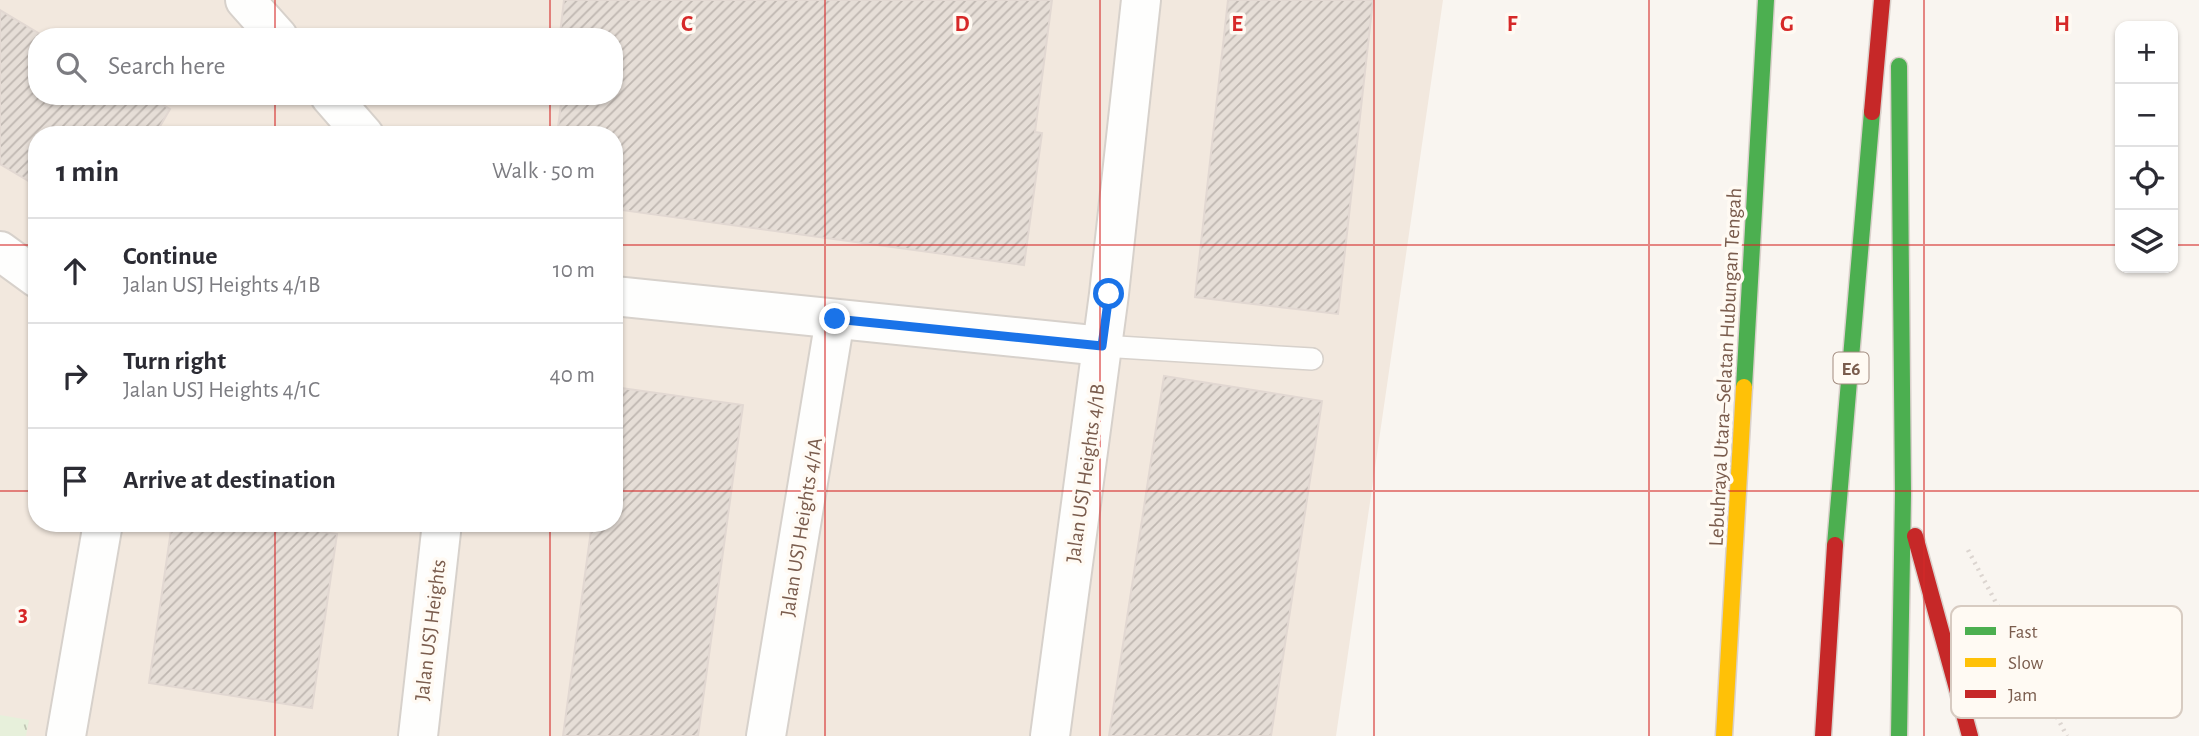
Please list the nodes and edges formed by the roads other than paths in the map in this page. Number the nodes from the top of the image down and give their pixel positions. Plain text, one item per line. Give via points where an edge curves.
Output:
1 (245, 0) edge
2 (1141, 0) edge
3 (1766, 0) edge
4 (1882, 0) edge
5 (270, 28) edge
6 (1899, 55) dead end
7 (338, 105) edge
8 (356, 126) edge
9 (0, 251) edge
10 (28, 271) edge
11 (623, 297) edge
12 (835, 319) junction
13 (1102, 346) junction
14 (1312, 359) dead end
15 (1903, 494) junction
16 (101, 532) edge
17 (441, 532) edge
18 (1951, 667) edge
19 (1965, 718) edge
20 (66, 736) edge
21 (418, 736) edge
22 (766, 736) edge
23 (1051, 736) edge
24 (1724, 736) edge
25 (1823, 736) edge
26 (1899, 736) edge
27 (1970, 736) edge

1 - 5 street
2 - 13 street, Jalan USJ Heights 4/1B
3 - 24 highway, Lebuhraya Utara–Selatan Hubungan Tengah
4 - 25 highway, E6
6 - 15 highway
7 - 8 street
9 - 10 street
11 - 12 street
12 - 13 street
12 - 22 street, Jalan USJ Heights 4/1A
13 - 14 lane
13 - 23 street, Jalan USJ Heights 4/1B
15 - 18 highway
15 - 26 highway
16 - 20 street
17 - 21 street, Jalan USJ Heights
19 - 27 highway

